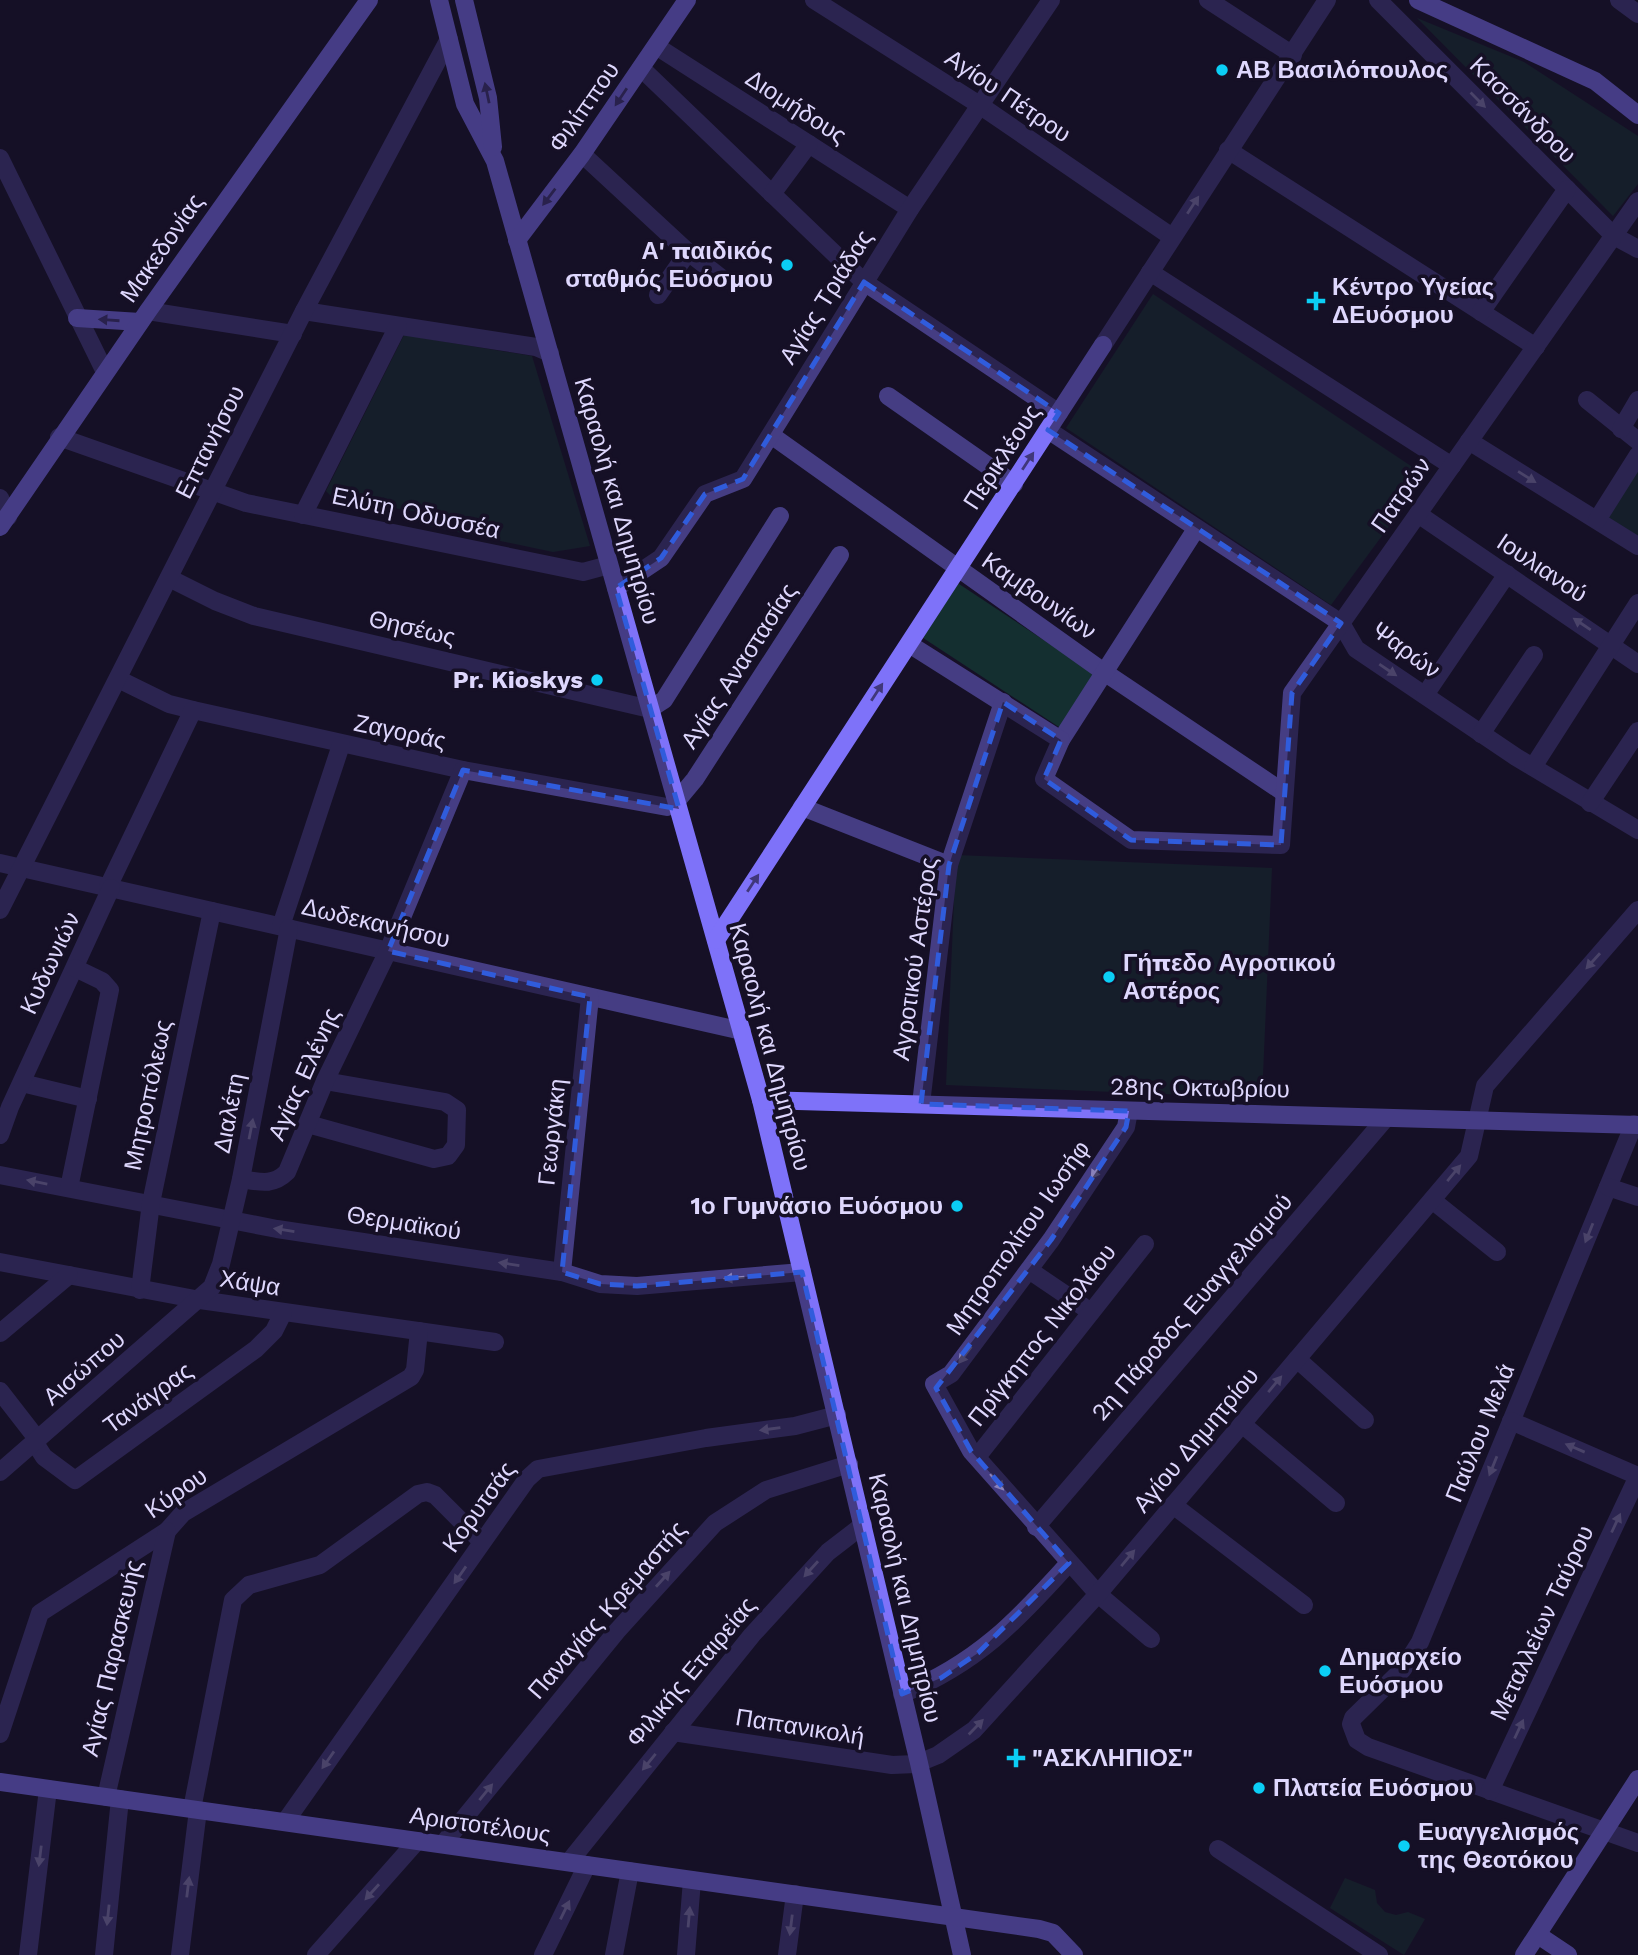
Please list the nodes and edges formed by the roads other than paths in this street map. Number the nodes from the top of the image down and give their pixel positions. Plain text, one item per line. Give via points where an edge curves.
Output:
1 (369, 0) edge
2 (439, 0) edge
3 (687, 0) edge
4 (814, 0) edge
5 (1051, 0) edge
6 (1208, 0) edge
7 (1327, 0) edge
8 (1378, 0) edge
9 (1418, 0) edge
10 (1619, 0) edge
11 (467, 3) edge
12 (1638, 14) edge
13 (449, 39) junction
14 (656, 46) junction
15 (1293, 55) junction
16 (641, 68) junction
17 (978, 104) junction
18 (1638, 115) edge
19 (809, 144) junction
20 (1228, 150) junction
21 (582, 154) junction
22 (0, 158) edge
23 (495, 161) junction
24 (1567, 189) junction
25 (772, 194) junction
26 (1638, 201) edge
27 (910, 209) junction
28 (1614, 236) junction
29 (1172, 237) junction
30 (517, 240) junction
31 (1638, 249) edge
32 (688, 252) junction
33 (1150, 272) junction
34 (724, 281) dead end
35 (864, 282) junction
36 (659, 295) dead end
37 (304, 311) junction
38 (1481, 312) junction
39 (144, 316) junction
40 (77, 318) junction
41 (398, 326) junction
42 (293, 334) junction
43 (1103, 345) joint
44 (1536, 347) junction
45 (550, 353) junction
46 (105, 372) junction
47 (888, 397) dead end
48 (1587, 400) dead end
49 (1638, 400) edge
50 (1059, 413) junction
51 (1621, 429) junction
52 (1048, 430) junction
53 (771, 435) junction
54 (59, 437) junction
55 (1469, 441) junction
56 (1638, 441) edge
57 (1638, 455) edge
58 (1452, 466) junction
59 (1014, 484) junction
60 (213, 491) junction
61 (0, 498) edge
62 (1418, 514) junction
63 (303, 515) junction
64 (780, 516) dead end
65 (1597, 520) junction
66 (4, 522) edge
67 (1196, 529) junction
68 (1638, 547) edge
69 (840, 555) dead end
70 (609, 565) junction
71 (959, 569) junction
72 (1507, 574) junction
73 (169, 578) junction
74 (616, 588) junction
75 (1638, 603) edge
76 (1341, 624) junction
77 (909, 644) junction
78 (1613, 645) junction
79 (1534, 655) dead end
80 (1638, 664) edge
81 (1104, 672) junction
82 (118, 679) junction
83 (1425, 695) junction
84 (1003, 702) junction
85 (650, 709) junction
86 (193, 710) junction
87 (1638, 731) edge
88 (1481, 734) junction
89 (1061, 740) junction
90 (341, 745) junction
91 (1533, 767) junction
92 (463, 771) junction
93 (1283, 792) junction
94 (676, 801) junction
95 (1590, 803) junction
96 (802, 807) junction
97 (1638, 830) edge
98 (0, 863) edge
99 (949, 864) junction
100 (21, 867) junction
101 (110, 888) junction
102 (0, 910) edge
103 (212, 911) junction
104 (1638, 911) edge
105 (285, 927) junction
106 (716, 940) junction
107 (388, 951) junction
108 (75, 968) junction
109 (590, 997) junction
110 (742, 1031) junction
111 (326, 1082) junction
112 (22, 1083) junction
113 (88, 1099) junction
114 (761, 1100) junction
115 (921, 1104) junction
116 (1129, 1111) junction
117 (1385, 1118) junction
118 (1477, 1121) junction
119 (308, 1124) junction
120 (1636, 1124) edge
121 (0, 1135) edge
122 (0, 1175) edge
123 (241, 1179) junction
124 (1608, 1187) junction
125 (69, 1188) junction
126 (1638, 1197) edge
127 (1432, 1200) junction
128 (151, 1203) junction
129 (232, 1220) junction
130 (1145, 1244) dead end
131 (1497, 1252) dead end
132 (0, 1262) edge
133 (1029, 1270) junction
134 (562, 1272) junction
135 (802, 1272) junction
136 (69, 1275) junction
137 (140, 1290) junction
138 (200, 1300) junction
139 (1091, 1312) junction
140 (283, 1313) junction
141 (419, 1331) junction
142 (0, 1333) edge
143 (495, 1342) dead end
144 (1297, 1359) junction
145 (0, 1391) edge
146 (837, 1415) junction
147 (1365, 1420) dead end
148 (1511, 1421) junction
149 (1242, 1424) junction
150 (37, 1441) junction
151 (977, 1457) junction
152 (849, 1464) junction
153 (0, 1472) edge
154 (1638, 1476) edge
155 (1336, 1503) dead end
156 (1173, 1505) junction
157 (863, 1525) junction
158 (1036, 1527) junction
159 (167, 1531) junction
160 (482, 1542) junction
161 (1069, 1563) junction
162 (1098, 1594) junction
163 (1304, 1605) dead end
164 (1151, 1639) dead end
165 (902, 1693) junction
166 (673, 1732) junction
167 (0, 1734) edge
168 (919, 1763) junction
169 (1638, 1779) edge
170 (0, 1782) edge
171 (48, 1789) junction
172 (1490, 1791) junction
173 (113, 1798) junction
174 (195, 1809) junction
175 (285, 1822) junction
176 (1604, 1831) junction
177 (417, 1841) junction
178 (1638, 1843) edge
179 (443, 1844) junction
180 (1218, 1849) dead end
181 (569, 1862) junction
182 (587, 1865) junction
183 (630, 1871) junction
184 (692, 1880) junction
185 (795, 1894) junction
186 (953, 1917) junction
187 (1538, 1935) junction
188 (1376, 1954) edge
189 (28, 1955) edge
190 (104, 1955) edge
191 (180, 1955) edge
192 (316, 1955) edge
193 (543, 1955) edge
194 (614, 1955) edge
195 (686, 1955) edge
196 (787, 1955) edge
197 (962, 1955) edge
198 (1074, 1955) edge
199 (1524, 1955) edge
200 (1568, 1955) edge

1 - 39 main road, Μακεδονίας
2 - 13 main road, Καραολή και Δημητρίου
3 - 14 main road, Φιλίππου
4 - 17 street, Αγίου Πέτρου
5 - 17 street, Αγίας Τριάδας
6 - 15 street
7 - 15 street, Περικλέους
8 -> 24 street, Κασσάνδρου
9 - 18 main road via 1595,81
10 - 12 street
11 - 13 main road, Επτανήσου
23 -> 11 main road, Καραολή και Δημητρίου via 488,98
13 - 23 main road, Καραολή και Δημητρίου via 465,104
13 - 37 street, Επτανήσου
14 - 16 main road, Φιλίππου
14 - 19 street, Διομήδους
15 - 20 street, Περικλέους
16 -> 21 main road, Φιλίππου
16 - 25 street
17 - 27 street, Αγίας Τριάδας
17 - 29 street, Αγίου Πέτρου
19 - 25 street
19 - 27 street, Διομήδους
29 -> 20 street, Περικλέους
20 - 38 street
21 -> 30 main road, Φιλίππου
21 - 32 street
22 - 40 street
23 - 30 main road, Καραολή και Δημητρίου
24 - 28 street, Κασσάνδρου
24 - 38 street
25 - 35 street
26 - 28 street, Πατρών
27 - 35 street, Αγίας Τριάδας
28 - 31 street, Κασσάνδρου
28 - 44 street, Πατρών
29 - 33 street, Περικλέους
30 - 45 main road, Καραολή και Δημητρίου
32 - 34 street
32 - 36 street
33 - 43 street, Περικλέους
33 - 58 street
35 - 50 street
35 - 53 street, Αγίας Τριάδας
37 - 41 street
37 - 42 street, Επτανήσου
38 - 44 street
39 -> 40 main road
39 - 42 street
39 - 46 main road, Μακεδονίας
40 - 46 street
41 - 45 street
41 - 63 street
42 - 60 street, Επτανήσου
43 - 50 main road, Περικλέους
44 - 55 street, Πατρών
45 - 70 main road, Καραολή και Δημητρίου
46 - 54 main road, Μακεδονίας
47 - 59 street
48 - 51 street
49 - 51 street
50 - 52 main road, Περικλέους
51 - 56 street
59 -> 52 main road, Περικλέους
52 - 67 street, Ψαρών
53 - 71 street, Καμβουνίων
53 - 74 street, Αγίας Τριάδας via 743,479 705,494 661,558
54 - 60 street, Ελύτη Οδυσσέα
54 - 66 main road, Μακεδονίας
55 - 58 street, Πατρών
55 -> 65 street
57 - 65 street
58 - 62 street, Πατρών
59 - 71 main road, Περικλέους
60 - 63 street, Ελύτη Οδυσσέα
60 - 73 street, Επτανήσου
61 - 66 street
62 - 72 street, Ιουλιανού
62 - 76 street, Πατρών
63 - 70 street, Ελύτη Οδυσσέα via 583,572
64 - 85 street via 664,700
65 - 68 street
67 - 76 street, Ψαρών
67 - 81 street
69 - 94 street, Αγίας Αναστασίας via 695,779
70 - 74 main road, Καραολή και Δημητρίου
71 - 77 main road, Περικλέους
71 - 81 street, Καμβουνίων
78 -> 72 street, Ιουλιανού
72 - 83 street
73 - 82 street, Επτανήσου
73 - 85 street, Θησέως via 254,616
74 - 85 main road, Καραολή και Δημητρίου
75 - 78 street
76 -> 83 street, Ψαρών via 1356,649
76 - 93 street, Πατρών via 1292,693
77 - 84 street
96 -> 77 main road, Περικλέους
78 - 80 street, Ιουλιανού
78 - 91 street
79 - 88 street
81 - 89 street
81 - 93 street, Καμβουνίων
82 - 86 street, Ζαγοράς via 169,704
82 - 100 street, Επτανήσου
83 - 88 street, Ψαρών
84 - 89 street
84 - 99 street, Αγροτικού Αστέρος
85 - 94 main road, Καραολή και Δημητρίου
86 - 90 street, Ζαγοράς
86 - 101 street, Κυδωνιών
87 - 95 street
88 - 91 street, Ψαρών
89 - 93 street, Πατρών via 1044,779 1131,840 1281,845
90 - 92 street, Ζαγοράς
90 - 105 street, Διαλέτη
91 - 95 street, Ψαρών
92 - 94 street, Ζαγοράς via 645,805 667,807
92 - 107 street, Αγίας Ελένης
94 - 106 main road, Καραολή και Δημητρίου
95 - 97 street, Ψαρών
96 - 99 street
106 -> 96 main road, Περικλέους
98 - 100 street, Δωδεκανήσου
99 - 115 street, Αγροτικού Αστέρος
100 - 101 street, Δωδεκανήσου
100 - 102 street, Επτανήσου
101 - 103 street, Δωδεκανήσου
101 - 108 street, Κυδωνιών
103 - 105 street, Δωδεκανήσου
103 - 128 street, Μητροπόλεως
104 -> 118 street, Αγίου Δημητρίου via 1485,1086
105 - 107 street, Δωδεκανήσου
123 -> 105 street, Διαλέτη
106 - 110 main road, Καραολή και Δημητρίου
107 - 109 street, Δωδεκανήσου
107 - 111 street, Αγίας Ελένης
108 - 112 street, Κυδωνιών
108 - 113 street via 110,990
109 - 110 street, Δωδεκανήσου
109 - 134 street, Γεωργάκη
110 - 114 main road, Καραολή και Δημητρίου
111 - 119 street, Αγίας Ελένης
111 - 119 street via 445,1102 457,1110 456,1145 448,1156 434,1159
112 - 113 street
112 - 121 street, Κυδωνιών
113 - 125 street
114 - 115 main road, 28ης Οκτωβρίου
114 - 135 main road, Καραολή και Δημητρίου
115 - 116 main road, 28ης Οκτωβρίου
116 - 117 main road, 28ης Οκτωβρίου
116 -> 133 street, Μητροπολίτου Ιωσήφ via 1126,1127
117 - 118 main road, 28ης Οκτωβρίου
117 - 158 street, 2η Πάροδος Ευαγγελισμού
118 - 120 main road, 28ης Οκτωβρίου
127 -> 118 street, Αγίου Δημητρίου via 1469,1156
119 - 123 street, Αγίας Ελένης via 279,1180
120 - 124 street, Παύλου Μελά
125 -> 122 street, Θερμαϊκού
123 - 129 street, Διαλέτη
124 - 126 street
124 -> 148 street, Παύλου Μελά
125 - 128 street, Θερμαϊκού
127 - 131 street
127 - 144 street, Αγίου Δημητρίου
128 - 129 street, Θερμαϊκού
128 - 137 street, Μητροπόλεως
134 -> 129 street, Θερμαϊκού
129 - 138 street, Διαλέτη via 219,1273
130 - 139 street, Πρίγκηπος Νικολάου
132 - 136 street, Χάψα
133 - 139 street
133 -> 151 street, Μητροπολίτου Ιωσήφ via 951,1374 934,1384
135 -> 134 street, Θερμαϊκού via 637,1286 600,1284
135 - 146 main road, Καραολή και Δημητρίου
136 - 137 street, Χάψα
136 - 142 street
137 - 138 street, Χάψα
138 - 140 street, Χάψα
138 - 150 street, Αισώπου
139 - 151 street, Πρίγκηπος Νικολάου
140 - 141 street, Χάψα
140 - 150 street, Τανάγρας via 274,1331 256,1349 75,1480 44,1457
141 - 143 street, Χάψα
141 - 159 street, Κύρου via 411,1377 183,1513
144 - 147 street
149 -> 144 street, Αγίου Δημητρίου
145 - 150 street, Τανάγρας
146 - 152 main road, Καραολή και Δημητρίου
146 -> 160 street, Κορυτσάς via 795,1426 542,1466 527,1479
154 -> 148 street
148 -> 172 street, Παύλου Μελά via 1420,1642 1403,1669 1351,1721 1359,1741
149 - 155 street
149 - 156 street, Αγίου Δημητρίου
150 - 153 street, Αισώπου
151 -> 158 street
152 - 157 main road, Καραολή και Δημητρίου
179 -> 152 street, Παναγίας Κρεμαστής via 617,1631 715,1522 766,1490
172 -> 154 street, Μεταλλείων Ταύρου
162 -> 156 street, Αγίου Δημητρίου
156 - 163 street
157 - 165 main road, Καραολή και Δημητρίου
157 -> 166 street, Φιλικής Εταιρείας via 817,1563
158 - 161 street
159 - 167 street, Κύρου via 40,1613
159 - 173 street, Αγίας Παρασκευής
160 - 174 street via 427,1492 320,1565 249,1585 240,1592 233,1600
160 -> 175 street, Κορυτσάς
161 - 162 street
161 - 165 street via 987,1646 941,1678
162 - 164 street
168 -> 162 street, Αγίου Δημητρίου via 953,1747 974,1730
165 - 168 main road, Καραολή και Δημητρίου
166 - 168 street, Παπανικολή via 883,1765
166 -> 181 street, Φιλικής Εταιρείας
168 - 186 main road, Καραολή και Δημητρίου
169 - 176 main road
170 - 171 main road, Αριστοτέλους
171 - 173 main road, Αριστοτέλους
171 -> 189 street
172 - 176 street
173 - 174 main road, Αριστοτέλους
173 -> 190 street, Αγίας Παρασκευής
174 - 175 main road, Αριστοτέλους
191 -> 174 street
175 - 177 main road, Αριστοτέλους
176 - 178 street
176 - 187 main road
177 - 179 main road, Αριστοτέλους
177 -> 192 street
179 - 181 main road, Αριστοτέλους
180 - 188 street
181 - 182 main road, Αριστοτέλους
182 - 183 main road, Αριστοτέλους
193 -> 182 street
183 - 184 main road, Αριστοτέλους
183 - 194 street
184 - 185 main road, Αριστοτέλους
195 -> 184 street
185 - 186 main road, Αριστοτέλους
185 -> 196 street
186 - 197 main road, Καραολή και Δημητρίου
186 - 198 main road, Αριστοτέλους via 1053,1933
187 - 199 main road
187 - 200 main road

